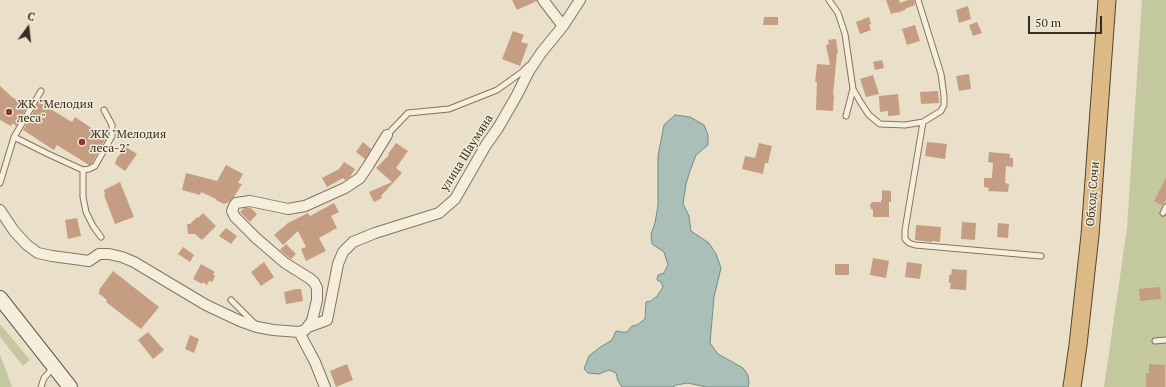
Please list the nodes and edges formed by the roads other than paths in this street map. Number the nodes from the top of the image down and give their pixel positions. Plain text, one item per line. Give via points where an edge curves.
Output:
1 (543, 0) edge
2 (580, 0) edge
3 (829, 0) edge
4 (918, 0) edge
5 (1107, 0) edge
6 (563, 26) junction
7 (541, 53) junction
8 (853, 89) junction
9 (41, 91) dead end
10 (104, 110) dead end
11 (846, 116) dead end
12 (923, 122) junction
13 (387, 135) joint
14 (14, 137) junction
15 (84, 170) junction
16 (0, 183) edge
17 (1166, 207) edge
18 (0, 210) edge
19 (1163, 213) dead end
20 (101, 237) dead end
21 (1041, 256) dead end
22 (0, 298) edge
23 (231, 300) dead end
24 (257, 327) junction
25 (308, 327) junction
26 (299, 332) junction
27 (1166, 340) edge
28 (1155, 341) dead end
29 (55, 367) junction
30 (41, 387) edge
31 (70, 387) edge
32 (325, 387) edge
33 (1072, 387) edge

1 - 6 street
2 - 6 street, улица Шаумяна
3 - 8 lane via 838,13 845,34
4 - 12 lane via 941,74 944,96 941,111
5 - 33 highway, Обход Сочи via 1090,235
6 - 7 street, улица Шаумяна
7 - 13 lane via 522,72 497,90 448,108 408,113
7 - 25 street, улица Шаумяна via 455,199 439,213 353,242 343,252 338,264 327,320
8 - 11 lane
8 - 12 lane via 869,115 880,124 905,125
9 - 14 lane
10 - 15 lane via 112,125 112,136 95,166
12 - 21 lane via 905,239 915,245
13 - 25 street via 360,178 345,188 305,206 288,209 250,200 236,203 234,206 232,211 235,217 256,238 285,263 314,282 317,300
14 - 15 lane
14 - 16 lane
15 - 20 lane via 83,197 86,212
17 - 19 lane
18 - 24 street via 14,231 38,253 89,261 99,254 122,257 206,305
22 - 29 main road
23 - 24 lane
24 - 26 street
25 - 26 street, улица Шаумяна
26 - 32 street
27 - 28 lane
29 - 30 lane via 44,378
29 - 31 main road

